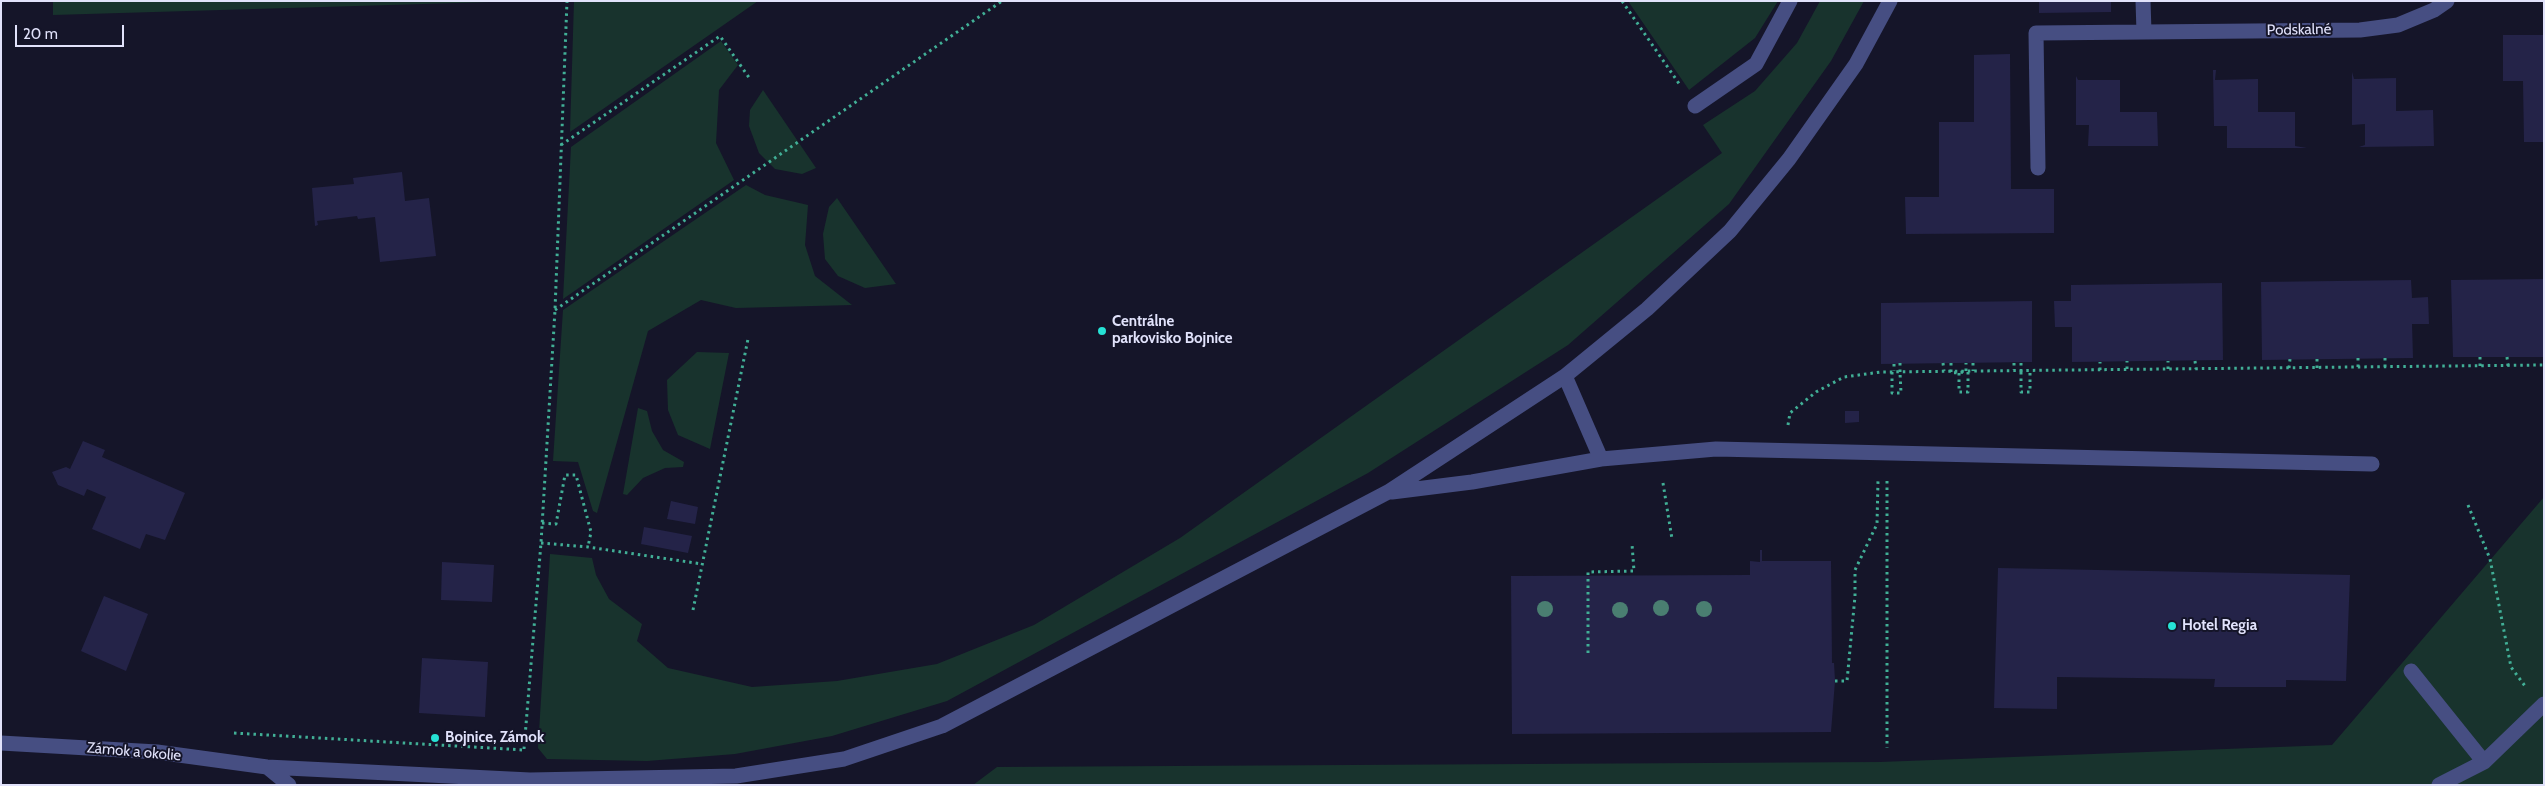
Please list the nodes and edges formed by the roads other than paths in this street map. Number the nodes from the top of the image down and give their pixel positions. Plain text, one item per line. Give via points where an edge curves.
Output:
1 (1790, 1) edge
2 (1890, 1) edge
3 (2144, 1) edge
4 (2447, 1) edge
5 (2144, 32) junction
6 (1695, 106) road end
7 (2038, 168) dead end
8 (1565, 376) junction
9 (1601, 459) junction
10 (2372, 464) dead end
11 (1388, 492) junction
12 (2411, 670) dead end
13 (2542, 706) edge
14 (1, 743) edge
15 (2484, 762) junction
16 (267, 767) junction
17 (528, 782) edge
18 (289, 785) edge
19 (2439, 785) edge

1 - 6 street via 1756,64
2 - 8 street, Zámok a okolie via 1856,64 1789,159 1730,231 1647,309
3 - 5 street
4 - 5 street, Podskalné via 2398,25 2360,30
5 - 7 street, Podskalné via 2036,33
8 - 9 street
8 - 11 street, Zámok a okolie
9 - 10 street via 1716,449
9 - 11 street via 1472,482
11 - 17 street, Zámok a okolie via 942,726 880,747 844,759 736,776
12 - 15 street
13 - 15 street
14 - 16 street, Zámok a okolie via 157,752
15 - 19 street
16 - 17 street, Zámok a okolie
16 - 18 street

